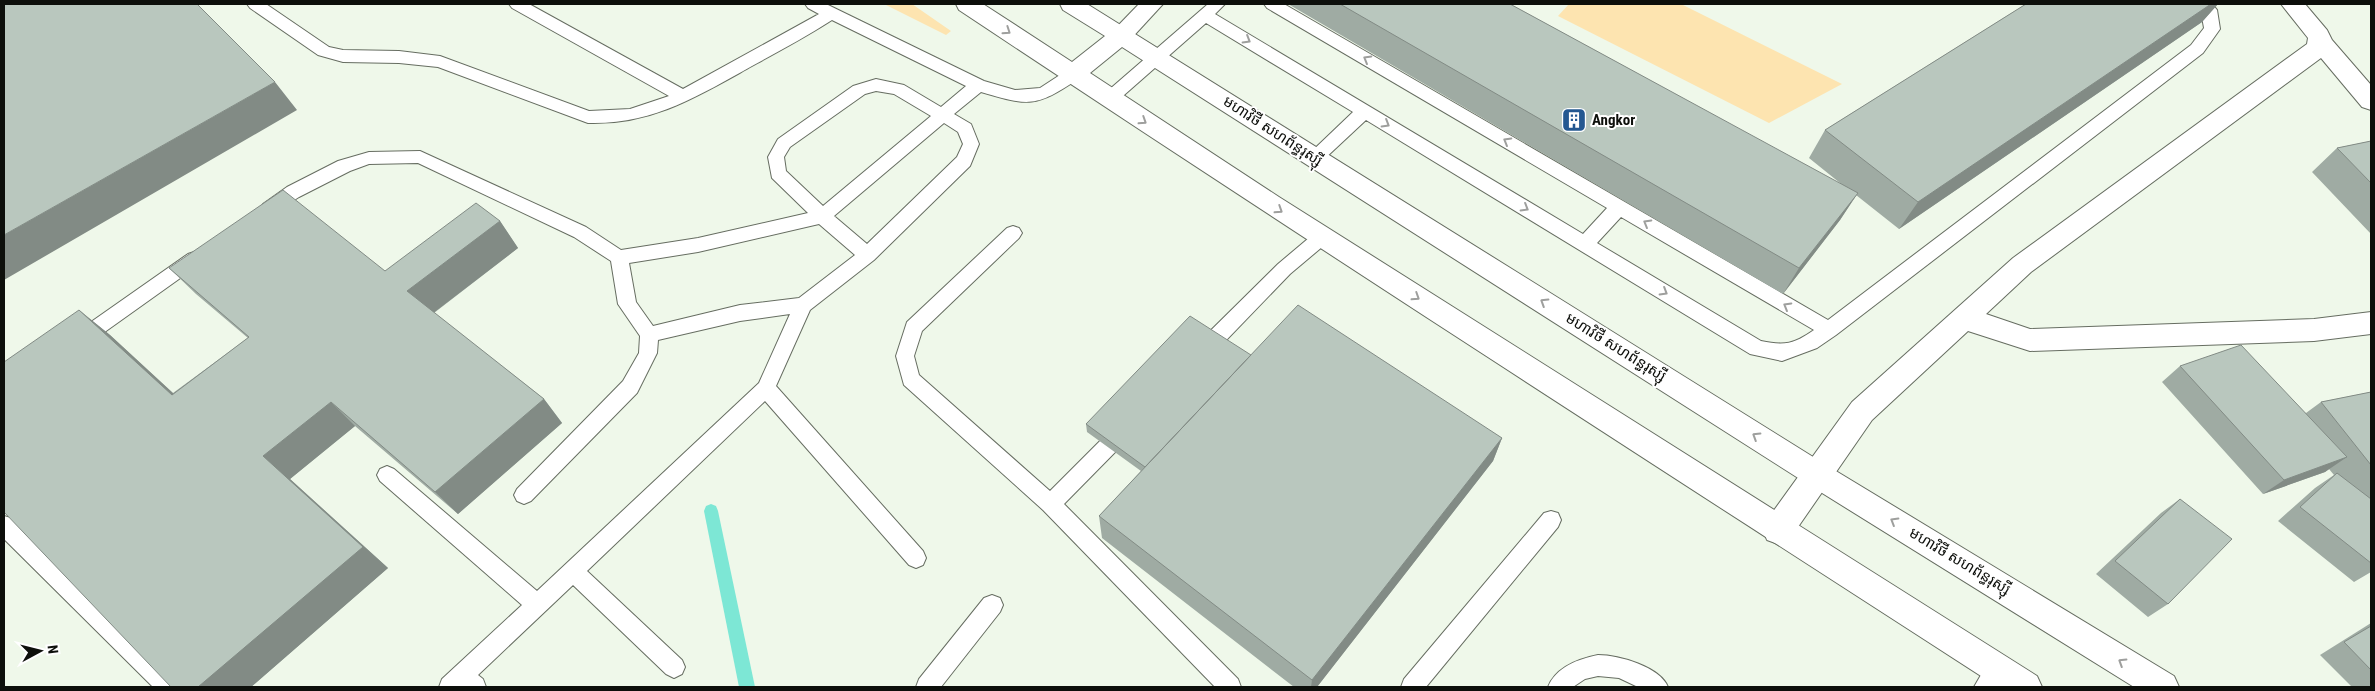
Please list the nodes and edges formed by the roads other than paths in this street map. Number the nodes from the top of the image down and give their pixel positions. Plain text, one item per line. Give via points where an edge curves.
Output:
1 (255, 4) edge
2 (517, 4) edge
3 (813, 4) edge
4 (967, 4) edge
5 (1071, 4) edge
6 (1152, 4) edge
7 (1272, 4) edge
8 (2204, 4) edge
9 (2292, 4) edge
10 (1211, 9) edge
11 (832, 13) junction
12 (1120, 36) junction
13 (2321, 42) junction
14 (1158, 57) junction
15 (1072, 75) junction
16 (978, 85) junction
17 (684, 97) junction
18 (1109, 99) junction
19 (2371, 101) edge
20 (1365, 111) junction
21 (943, 114) junction
22 (1315, 158) junction
23 (1619, 207) junction
24 (822, 216) junction
25 (253, 220) edge
26 (1013, 233) dead end
27 (1322, 237) junction
28 (1585, 244) junction
29 (212, 247) edge
30 (868, 255) junction
31 (619, 257) junction
32 (803, 305) junction
33 (1964, 318) junction
34 (2371, 323) edge
35 (1829, 330) junction
36 (649, 335) junction
37 (68, 348) edge
38 (1187, 366) edge
39 (766, 388) junction
40 (1139, 414) edge
41 (1816, 474) junction
42 (387, 475) edge
43 (524, 495) dead end
44 (1050, 504) junction
45 (1551, 520) dead end
46 (4, 525) edge
47 (1778, 530) junction
48 (916, 558) dead end
49 (574, 572) junction
50 (537, 604) junction
51 (992, 605) dead end
52 (674, 667) dead end
53 (1991, 678) edge
54 (462, 683) edge
55 (168, 687) edge
56 (927, 687) edge
57 (1230, 687) edge
58 (1412, 687) edge
59 (1559, 687) edge
60 (1658, 687) edge
61 (2026, 687) edge
62 (2163, 687) edge

1 - 17 lane via 324,51 342,56 440,62 588,117 606,120 625,117
2 - 17 lane
3 - 11 lane
4 -> 15 main road
5 - 12 main road, មហាវិថី សហព័ន្ធរុស្ស៊ី
6 - 12 main road
23 -> 7 lane
8 - 35 lane via 2209,10 2212,29 2198,49
9 - 13 main road
10 - 14 lane
10 -> 20 lane
11 - 16 lane
11 - 17 lane
12 - 14 main road, មហាវិថី សហព័ន្ធរុស្ស៊ី
12 - 15 main road
13 - 19 main road
13 - 33 main road via 2315,50 2022,265
14 - 18 lane
14 - 22 main road, មហាវិថី សហព័ន្ធរុស្ស៊ី
15 - 16 lane via 1045,93 1032,96 1015,96
15 - 18 main road
16 - 21 lane
18 -> 27 main road
20 - 22 lane
20 -> 28 lane
21 - 24 lane
21 - 24 lane via 898,89 876,84 859,90 784,143 776,157 778,173
21 - 30 lane via 964,128 970,144 964,161
41 -> 22 main road, មហាវិថី សហព័ន្ធរុស្ស៊ី
23 - 28 lane
35 -> 23 lane
24 - 30 lane
24 - 31 lane via 698,245
25 - 31 lane via 294,192 344,166 369,158 420,157 580,232
26 - 44 lane via 914,327 905,356 911,379
27 - 38 lane
27 -> 47 main road
28 -> 35 lane via 1757,348 1782,353 1810,343
29 - 37 lane
30 - 32 lane
31 - 36 lane via 627,304
32 - 36 lane via 740,313
32 - 39 lane
33 - 34 main road via 2030,340 2314,330
33 - 41 main road via 1862,411
36 - 43 lane via 648,353 630,387
39 - 48 lane
39 - 49 lane
40 - 44 lane
41 - 47 main road
62 -> 41 main road, មហាវិថី សហព័ន្ធរុស្ស៊ី
42 - 50 lane
44 - 57 lane
45 - 58 lane
46 - 55 lane
47 - 53 main road
49 - 50 lane
49 - 52 lane
50 - 54 lane
51 - 56 lane
53 - 61 main road
59 - 60 lane via 1564,679 1587,667 1610,664 1638,674

